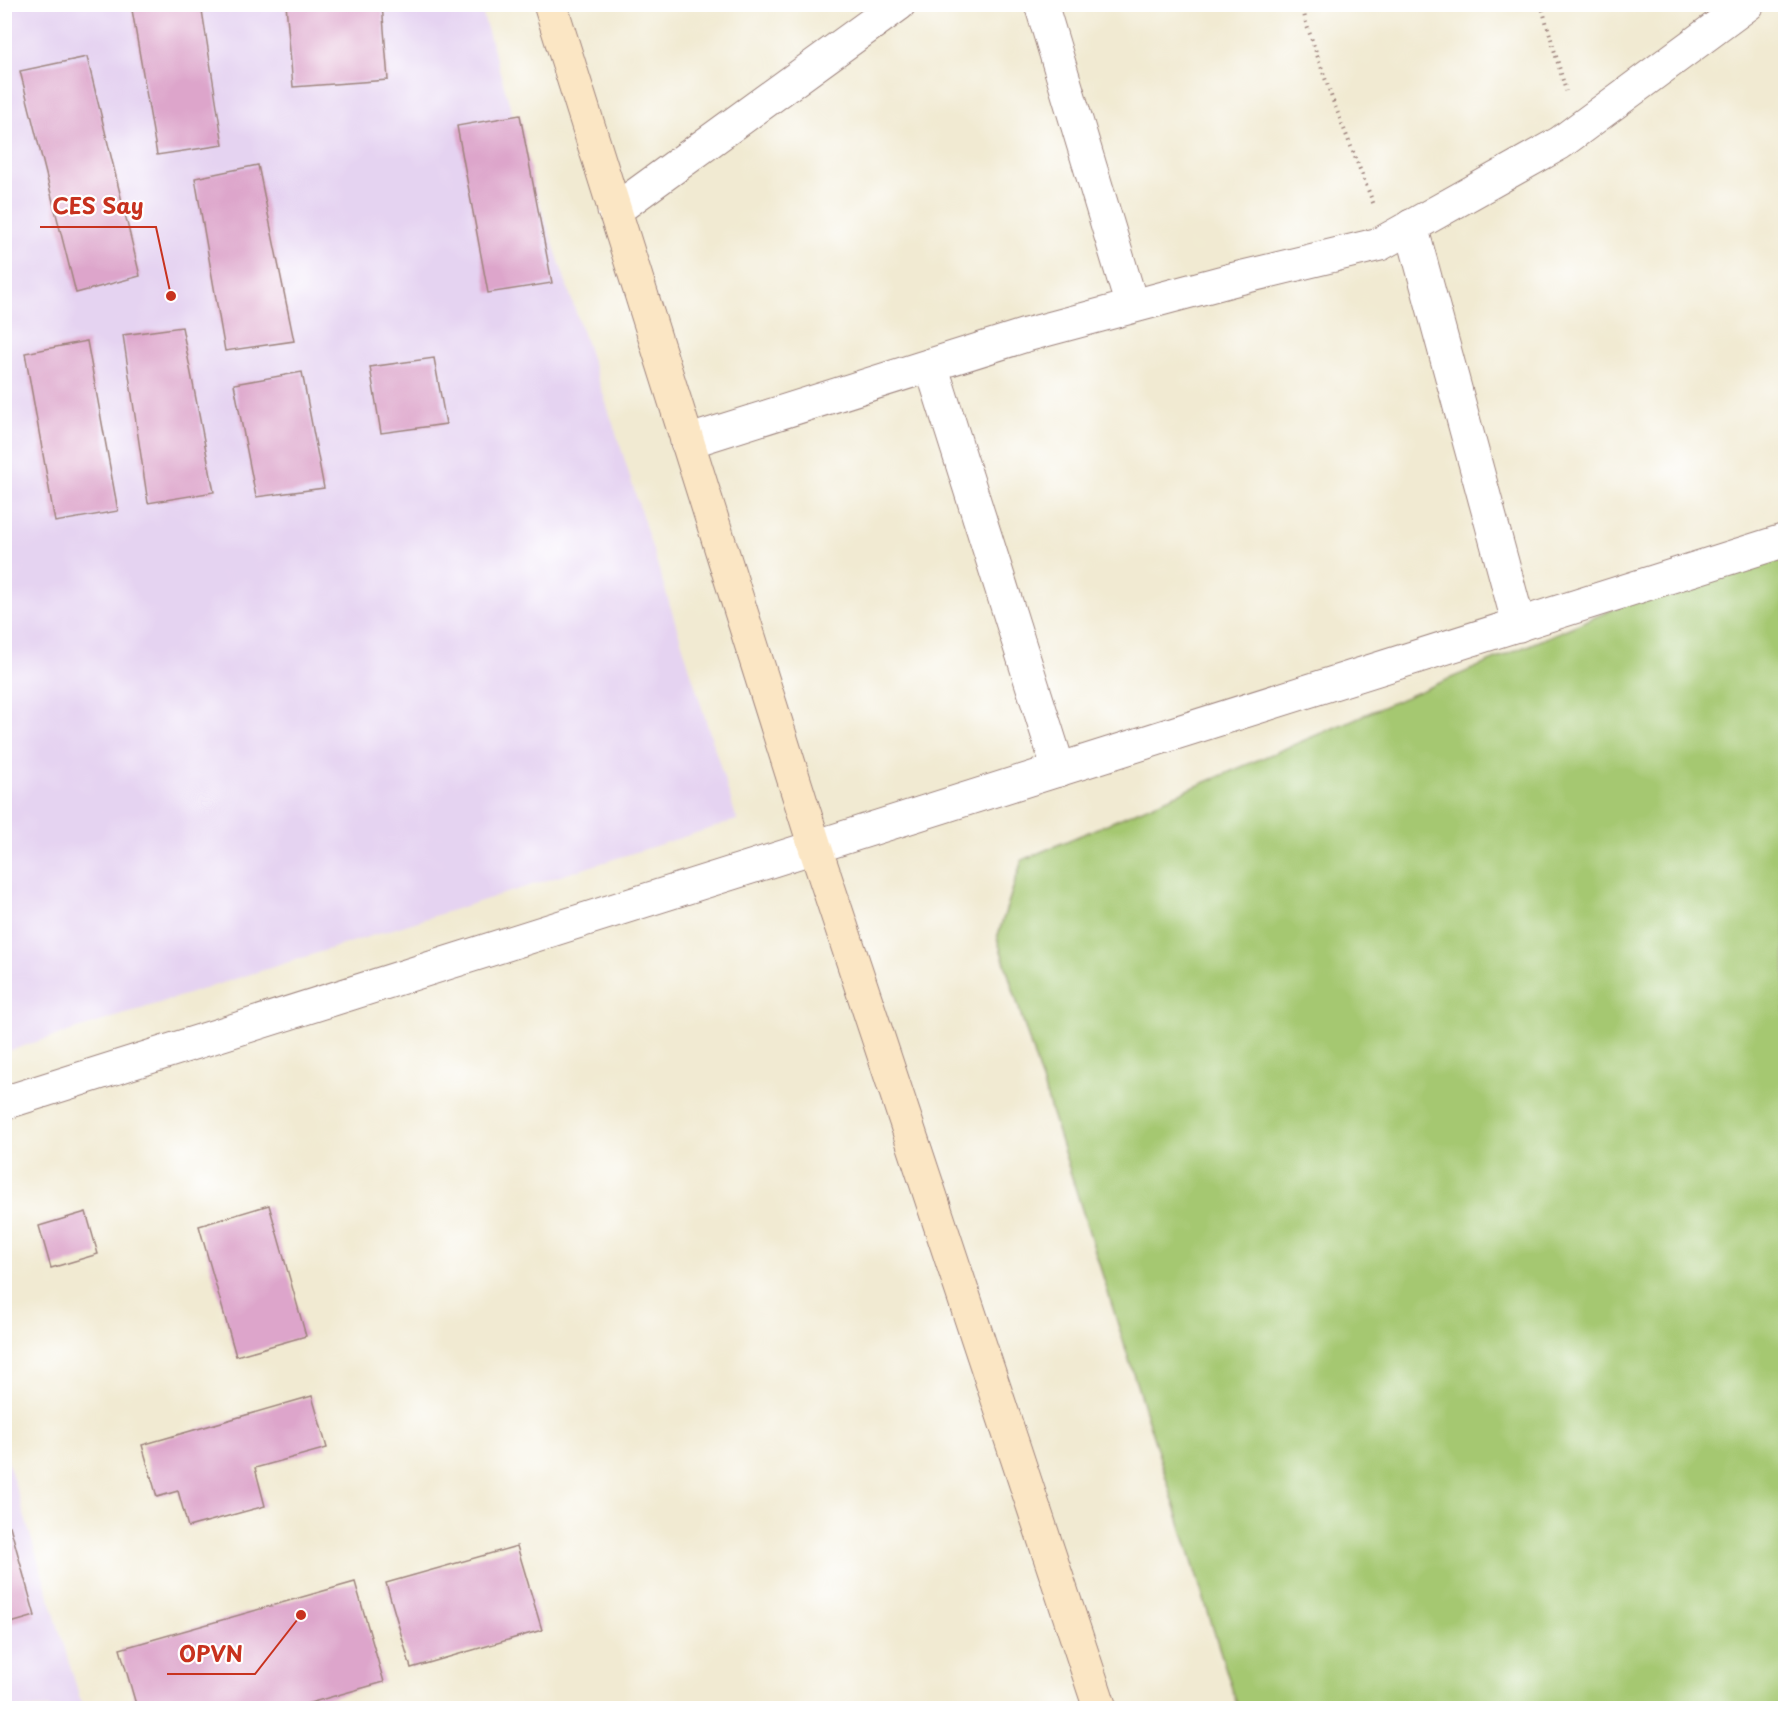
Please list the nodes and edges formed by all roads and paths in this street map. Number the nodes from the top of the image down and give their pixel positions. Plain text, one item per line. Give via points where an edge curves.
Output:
1 (550, 4) edge
2 (899, 4) edge
3 (1041, 4) edge
4 (1302, 4) edge
5 (1541, 4) edge
6 (1748, 4) edge
7 (1577, 130) junction
8 (615, 211) junction
9 (1399, 232) junction
10 (1132, 306) junction
11 (931, 365) junction
12 (687, 442) junction
13 (1785, 540) edge
14 (1519, 625) junction
15 (1059, 770) junction
16 (815, 847) junction
17 (4, 1103) edge
18 (1100, 1708) edge

1 - 8 street
2 - 8 street
3 - 10 street
4 - 9 path via 1333,101
5 - 7 path
6 - 7 street
7 - 9 street
8 - 12 street
9 - 10 street via 1380,244
9 - 14 street
10 - 11 street
11 - 12 street
11 - 15 street
12 - 16 street
13 - 14 street
14 - 15 street
15 - 16 street
16 - 17 street
16 - 18 street

